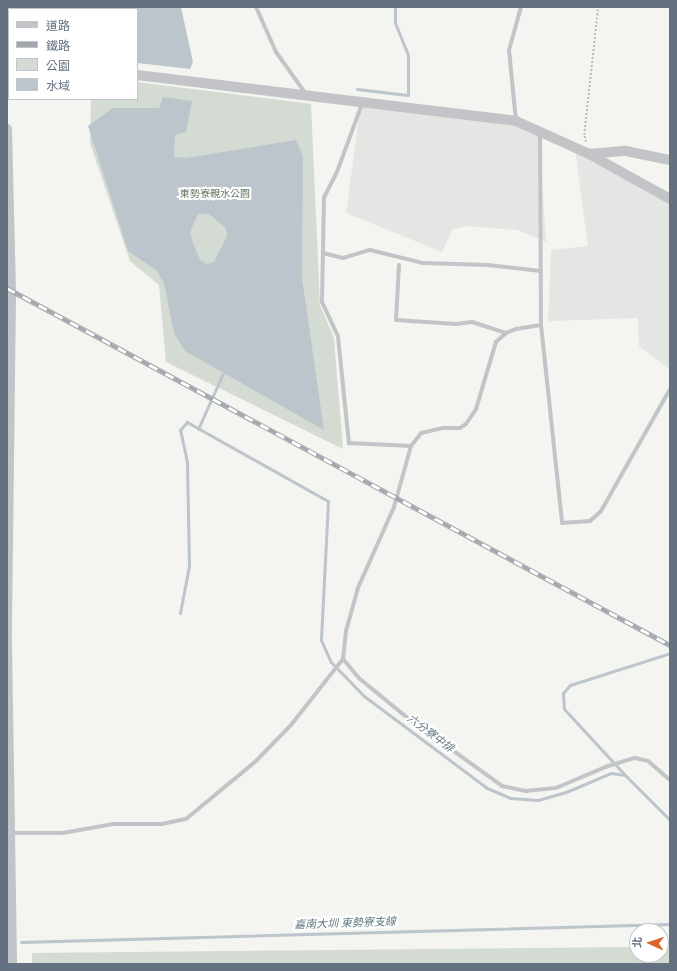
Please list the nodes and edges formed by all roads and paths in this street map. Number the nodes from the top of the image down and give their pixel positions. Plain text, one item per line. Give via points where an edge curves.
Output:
1 (256, 7) edge
2 (521, 7) edge
3 (598, 7) edge
4 (138, 75) edge
5 (307, 96) junction
6 (362, 102) junction
7 (516, 121) junction
8 (7, 129) edge
9 (540, 130) junction
10 (8, 144) edge
11 (589, 154) junction
12 (670, 160) edge
13 (670, 199) edge
14 (323, 253) junction
15 (399, 265) dead end
16 (541, 271) junction
17 (9, 296) edge
18 (542, 325) junction
19 (506, 333) junction
20 (670, 389) edge
21 (8, 442) edge
22 (411, 446) junction
23 (342, 660) junction
24 (670, 780) edge
25 (10, 833) junction
26 (9, 912) edge
27 (12, 964) edge

1 - 5 lane via 276,52
2 - 7 lane via 509,50
3 - 11 path via 584,135
4 - 5 street
5 - 6 street
6 - 7 street
6 - 14 lane via 337,172 324,197
7 - 9 street
8 - 10 street
9 - 11 street
9 - 16 lane
10 - 17 street
11 - 12 street via 626,151
11 - 13 street
14 - 16 lane via 343,258 370,250 423,263 488,265
14 - 22 lane via 323,308 338,337 349,443
15 - 19 lane via 396,320 456,324 472,322
16 - 18 lane
17 - 21 street
18 - 19 lane
18 - 20 lane via 562,523 590,521 601,511
19 - 22 lane via 496,342 476,409 466,424 460,428 443,428 421,433
21 - 25 street via 7,642
22 - 23 lane via 394,507 358,588 346,631
23 - 24 lane via 360,680 404,716 502,786 526,791 556,788 608,766 635,758 648,761
23 - 25 lane via 291,725 256,762 186,819 162,824 113,824 63,833
25 - 26 street
26 - 27 street

